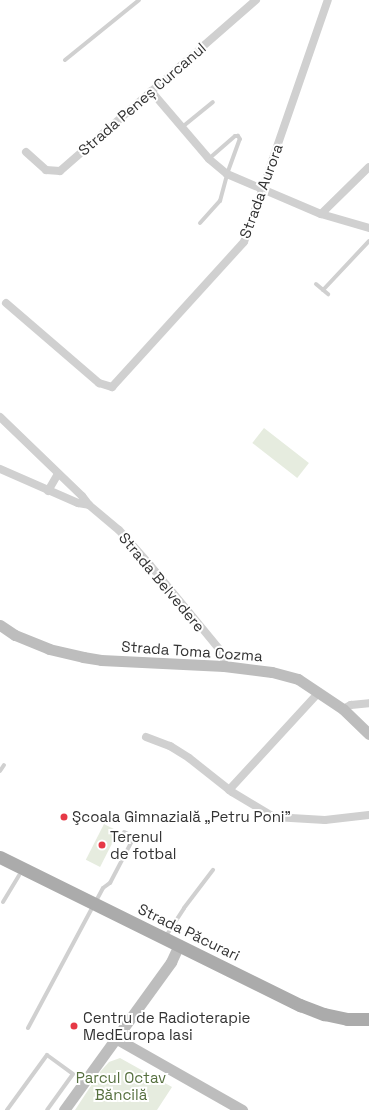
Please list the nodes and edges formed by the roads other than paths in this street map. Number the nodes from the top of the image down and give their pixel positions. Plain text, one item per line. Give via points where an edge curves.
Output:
1 (138, 0) edge
2 (256, 0) edge
3 (328, 0) edge
4 (65, 60) dead end
5 (151, 91) junction
6 (212, 102) dead end
7 (181, 128) junction
8 (26, 152) dead end
9 (209, 159) junction
10 (369, 167) edge
11 (227, 174) junction
12 (263, 188) junction
13 (321, 214) junction
14 (200, 223) dead end
15 (369, 228) edge
16 (369, 241) edge
17 (316, 284) dead end
18 (323, 290) junction
19 (328, 294) dead end
20 (6, 303) dead end
21 (0, 417) edge
22 (0, 469) edge
23 (58, 474) junction
24 (48, 490) junction
25 (89, 505) junction
26 (0, 625) edge
27 (224, 666) junction
28 (319, 692) junction
29 (369, 703) edge
30 (343, 709) junction
31 (369, 734) edge
32 (146, 737) dead end
33 (4, 765) dead end
34 (0, 771) edge
35 (229, 790) junction
36 (369, 815) edge
37 (124, 832) dead end
38 (0, 857) edge
39 (0, 867) edge
40 (213, 870) dead end
41 (19, 875) junction
42 (3, 902) dead end
43 (93, 907) junction
44 (165, 938) junction
45 (177, 949) junction
46 (369, 1019) edge
47 (369, 1027) edge
48 (28, 1028) dead end
49 (117, 1039) junction
50 (7, 1110) edge
51 (47, 1110) edge
52 (64, 1110) edge
53 (242, 1110) edge

1 - 4 lane
2 - 5 street, Strada Peneș Curcanul
3 - 12 street, Strada Aurora
5 - 7 street
5 - 8 street, Strada Peneș Curcanul via 60,171 46,170
6 - 7 lane
7 - 9 street
9 - 11 street
9 - 11 lane via 238,136 240,139
10 - 13 street
11 - 12 street
11 - 14 lane via 220,201
12 - 13 street
12 - 20 street, Strada Aurora via 244,242 112,387 99,383
13 - 15 street
16 - 18 lane
17 - 18 lane
18 - 19 lane
21 - 23 street, Strada Belvedere
22 - 24 street
23 - 24 street
23 - 25 street, Strada Belvedere
24 - 25 street
25 - 27 street, Strada Belvedere via 119,530 164,582 221,652
26 - 27 street, Strada Toma Cozma via 15,635 83,657
27 - 28 street, Strada Toma Cozma via 284,675 298,679
28 - 30 street, Strada Toma Cozma
28 - 35 street
29 - 30 street via 351,705
30 - 31 street, Strada Toma Cozma
32 - 35 street via 170,746 189,758
33 - 34 lane
35 - 36 street via 269,815 280,818 325,820
37 - 43 lane via 134,837 110,883 103,888
38 - 43 main road, Strada Păcurari
39 - 41 main road, Strada Păcurari
40 - 44 lane
41 - 42 lane
41 - 43 main road, Strada Păcurari
43 - 44 main road, Strada Păcurari
43 - 45 main road, Strada Păcurari
43 - 48 lane
44 - 45 main road, Strada Păcurari
45 - 46 main road, Strada Păcurari via 324,1014 347,1019
45 - 47 main road, Strada Păcurari via 321,1022 346,1027
45 - 49 street via 171,962
49 - 52 street
49 - 53 street
50 - 51 lane via 47,1055 73,1074

